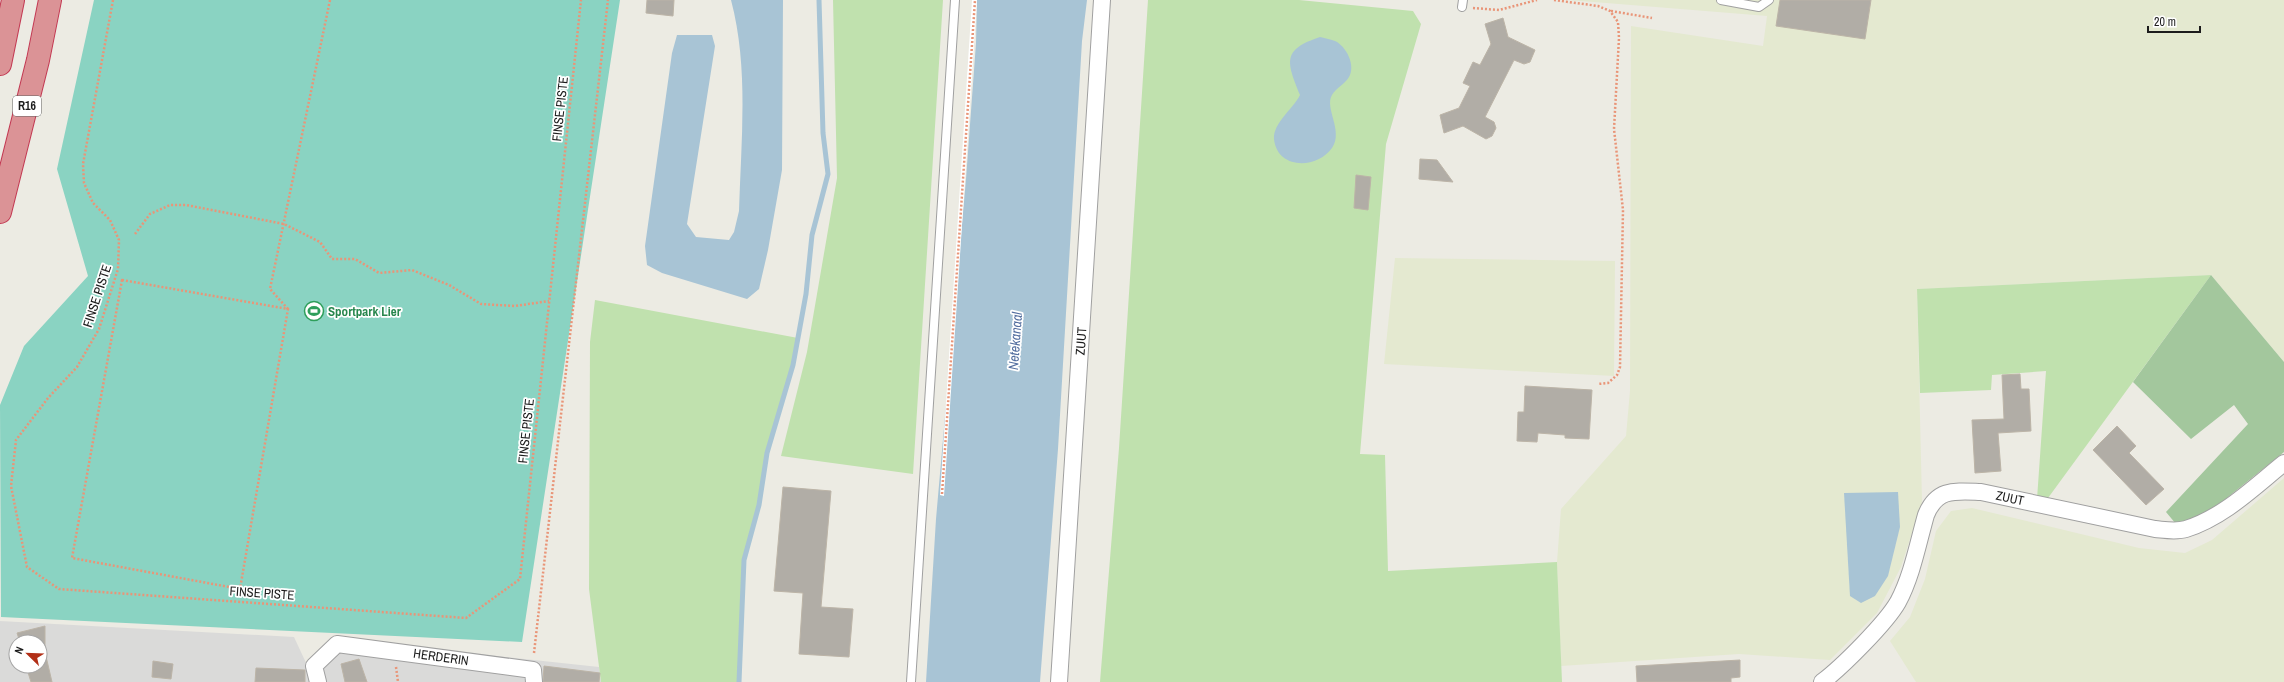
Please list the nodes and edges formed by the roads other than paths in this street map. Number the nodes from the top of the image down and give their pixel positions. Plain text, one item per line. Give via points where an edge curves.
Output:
1 (13, 0) edge
2 (50, 0) edge
3 (955, 0) edge
4 (1102, 0) edge
5 (1721, 0) edge
6 (1769, 0) edge
7 (0, 64) edge
8 (0, 212) edge
9 (2284, 463) edge
10 (533, 676) edge
11 (318, 682) edge
12 (911, 682) edge
13 (1059, 682) edge
14 (1822, 682) edge

1 - 7 highway
2 - 8 highway, R16 via 38,60
3 - 12 lane
4 - 13 street, ZUUT
5 - 6 lane via 1759,6
9 - 14 street, ZUUT via 2236,502 2208,519 2186,529 2173,531 1981,492 1955,491 1942,495 1931,503 1897,603 1867,638
10 - 11 street, HERDERIN via 337,644 314,666

